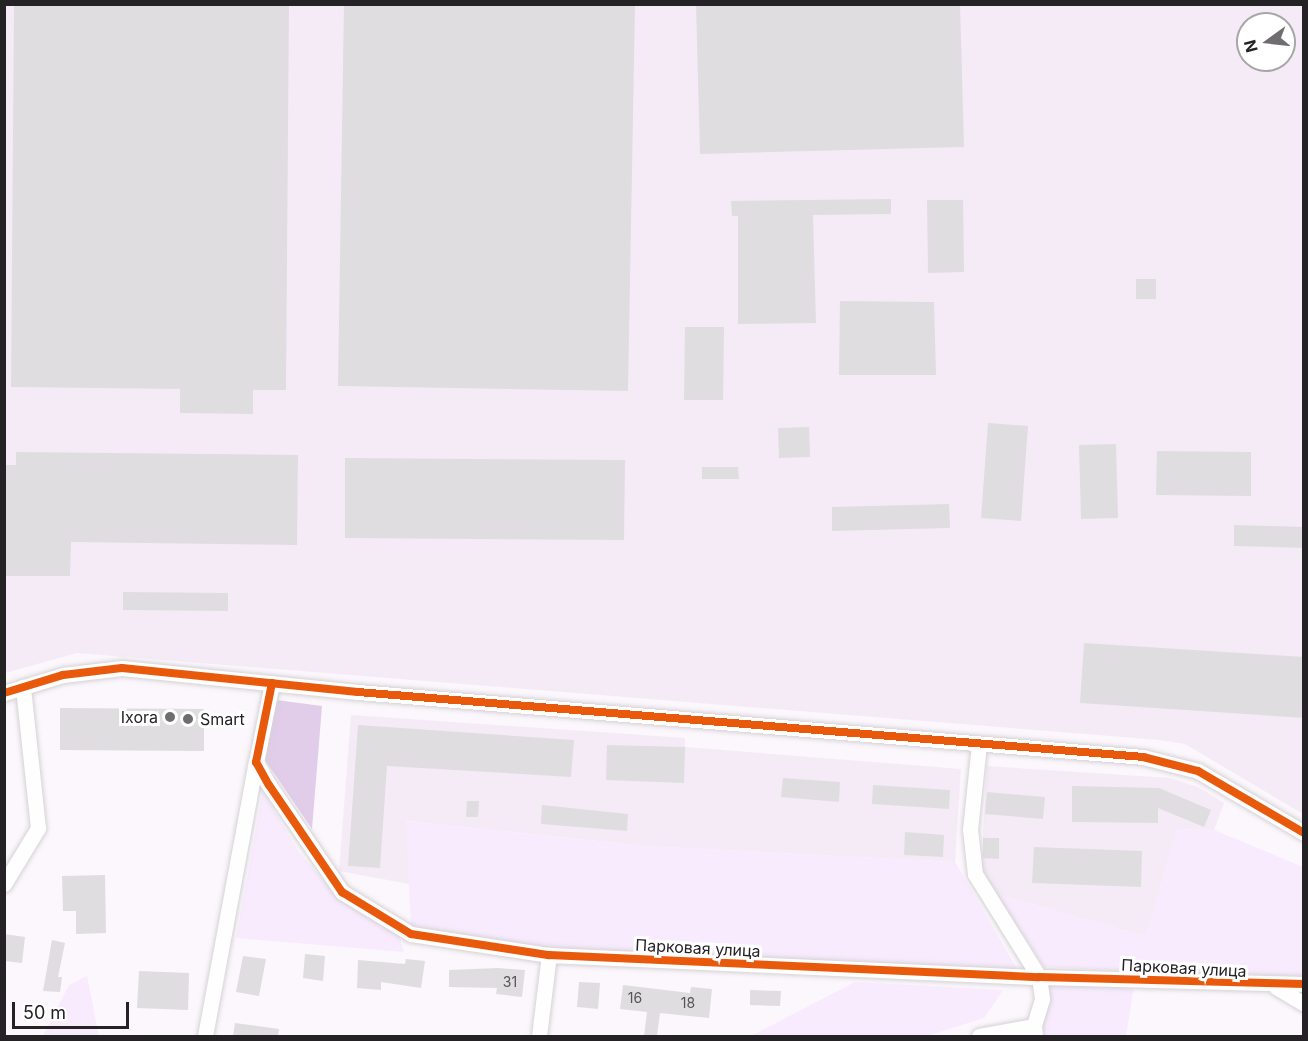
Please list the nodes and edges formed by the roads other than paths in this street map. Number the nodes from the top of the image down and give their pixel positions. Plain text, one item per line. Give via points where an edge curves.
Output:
1 (272, 683) junction
2 (23, 687) junction
3 (4, 693) edge
4 (979, 744) junction
5 (256, 762) junction
6 (1304, 833) edge
7 (4, 884) edge
8 (549, 955) junction
9 (1039, 977) junction
10 (1304, 984) edge
11 (1271, 985) junction
12 (1304, 1004) edge
13 (1034, 1033) edge
14 (205, 1036) edge
15 (539, 1036) edge
16 (979, 1036) edge

1 - 2 street via 122,668 63,675
1 - 4 street
1 - 5 street
2 - 3 street
2 - 7 street via 38,828
4 - 6 street via 1171,763 1198,771
4 - 9 street via 970,829 975,874
5 - 8 street, Парковая улица via 342,892 411,934
5 - 14 street
8 - 9 street, Парковая улица
8 - 15 street
9 - 11 street, Парковая улица
9 - 13 street via 1042,999
10 - 11 street, Парковая улица
11 - 12 street
13 - 16 street

